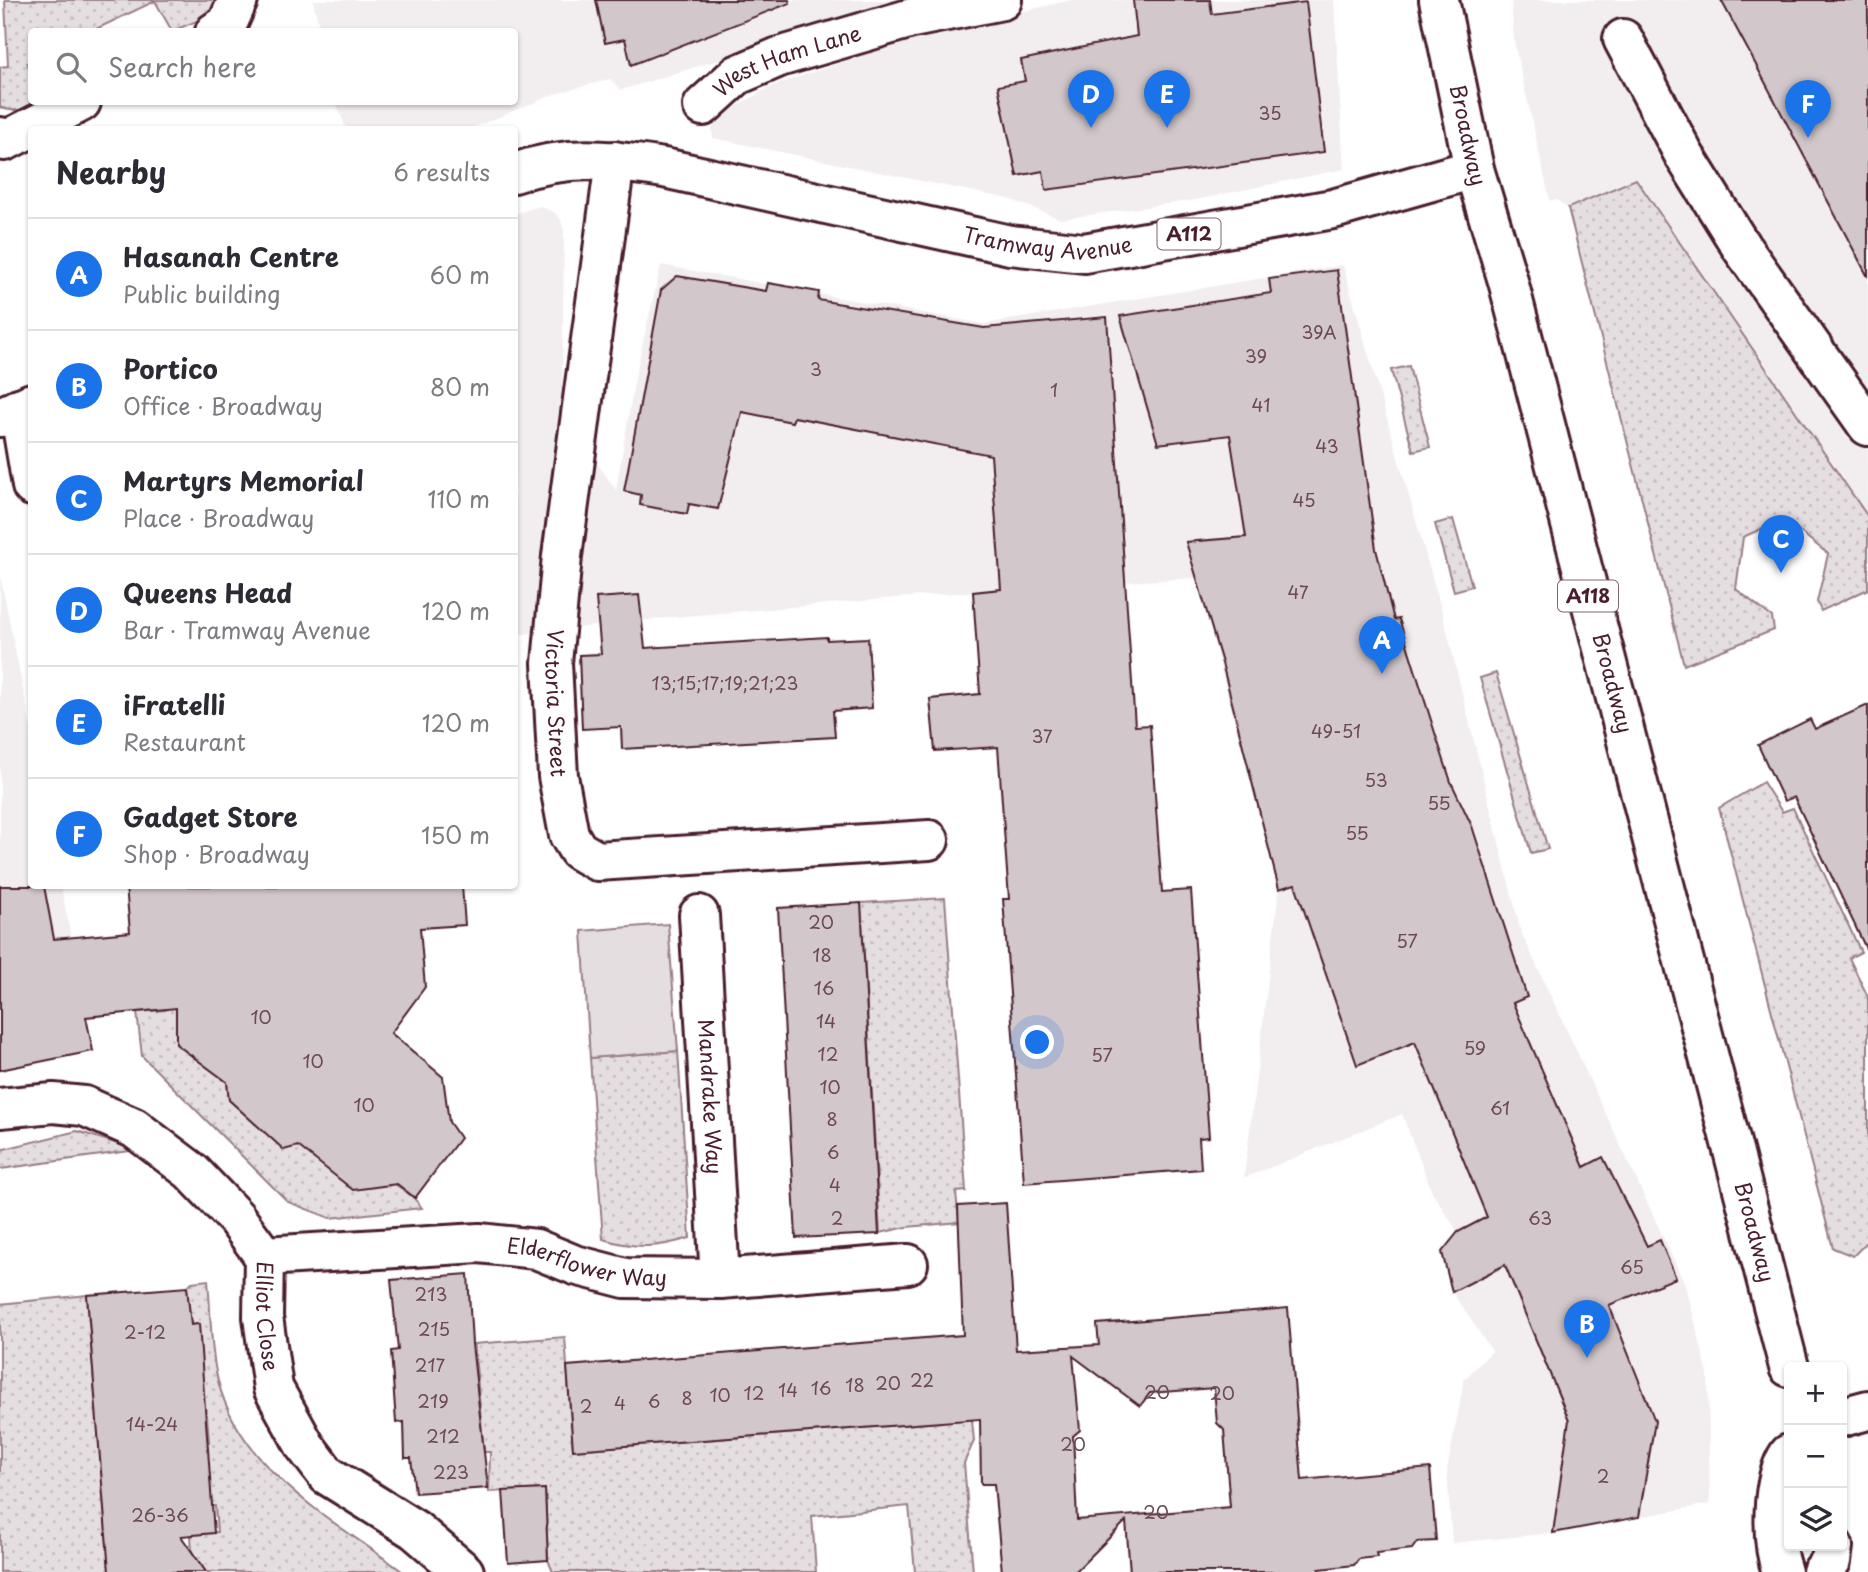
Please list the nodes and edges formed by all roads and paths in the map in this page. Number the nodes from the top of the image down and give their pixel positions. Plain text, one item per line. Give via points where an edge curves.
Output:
1 (238, 0) edge
2 (1002, 0) edge
3 (1439, 0) edge
4 (222, 28) edge
5 (1623, 39) dead end
6 (75, 105) edge
7 (703, 106) dead end
8 (34, 126) edge
9 (28, 129) edge
10 (0, 137) edge
11 (615, 161) junction
12 (1474, 169) junction
13 (518, 172) edge
14 (17, 409) edge
15 (1868, 426) edge
16 (28, 465) edge
17 (929, 841) dead end
18 (699, 915) dead end
19 (0, 1108) edge
20 (264, 1256) junction
21 (908, 1264) dead end
22 (720, 1279) junction
23 (1788, 1362) edge
24 (1868, 1410) edge
25 (1847, 1416) edge
26 (1784, 1461) edge
27 (1832, 1551) edge
28 (464, 1572) edge
29 (1782, 1572) edge
30 (1822, 1572) edge

1 - 4 street
2 - 7 street, West Ham Lane via 912,18 779,57 737,75
3 - 12 street, Broadway / A118
5 - 15 street via 1684,155 1742,248
6 - 8 street
9 - 10 street via 5,141
11 - 12 street, Tramway Avenue / A112 via 1010,246 1084,253 1333,209
11 - 13 street, A112 via 590,158
11 - 17 street, Victoria Street via 552,663 558,776 569,835 578,849 597,861
12 - 23 street, Broadway / A118 via 1508,281
14 - 16 street
18 - 22 street, Mandrake Way
19 - 20 street, Elliot Close via 53,1103 84,1106 118,1119 191,1171 236,1218
20 - 22 street, Elderflower Way via 479,1243 536,1249 625,1278
20 - 28 street, Elliot Close via 263,1317 273,1388 305,1446 327,1475 415,1530
21 - 22 street, Elderflower Way
24 - 25 street
26 - 29 street via 1775,1524
27 - 30 street

